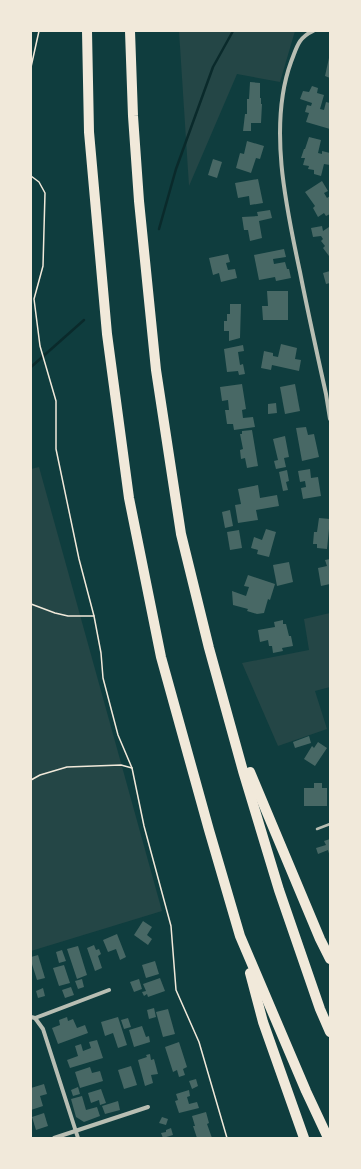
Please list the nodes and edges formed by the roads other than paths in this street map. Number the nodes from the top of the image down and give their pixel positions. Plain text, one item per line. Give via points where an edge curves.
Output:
1 (87, 31) edge
2 (130, 31) edge
3 (313, 31) edge
4 (328, 394) edge
5 (330, 419) edge
6 (232, 732) junction
7 (330, 824) edge
8 (317, 829) dead end
9 (240, 936) junction
10 (330, 959) edge
11 (108, 990) dead end
12 (33, 1018) edge
13 (330, 1032) edge
14 (148, 1107) dead end
15 (75, 1131) junction
16 (54, 1138) edge
17 (78, 1138) edge
18 (304, 1138) edge
19 (328, 1138) edge

1 - 9 highway via 89,132 98,247 107,334 130,498 161,657
2 - 6 highway via 139,201 156,370 181,534
3 - 4 street via 299,40 289,69 283,93 280,142 293,239
4 - 5 street
6 - 10 highway
6 - 13 highway via 279,890
7 - 8 lane
9 - 18 highway via 264,1022
9 - 19 highway
11 - 12 street
12 - 15 street via 43,1029
14 - 15 street
15 - 16 street
15 - 17 street

